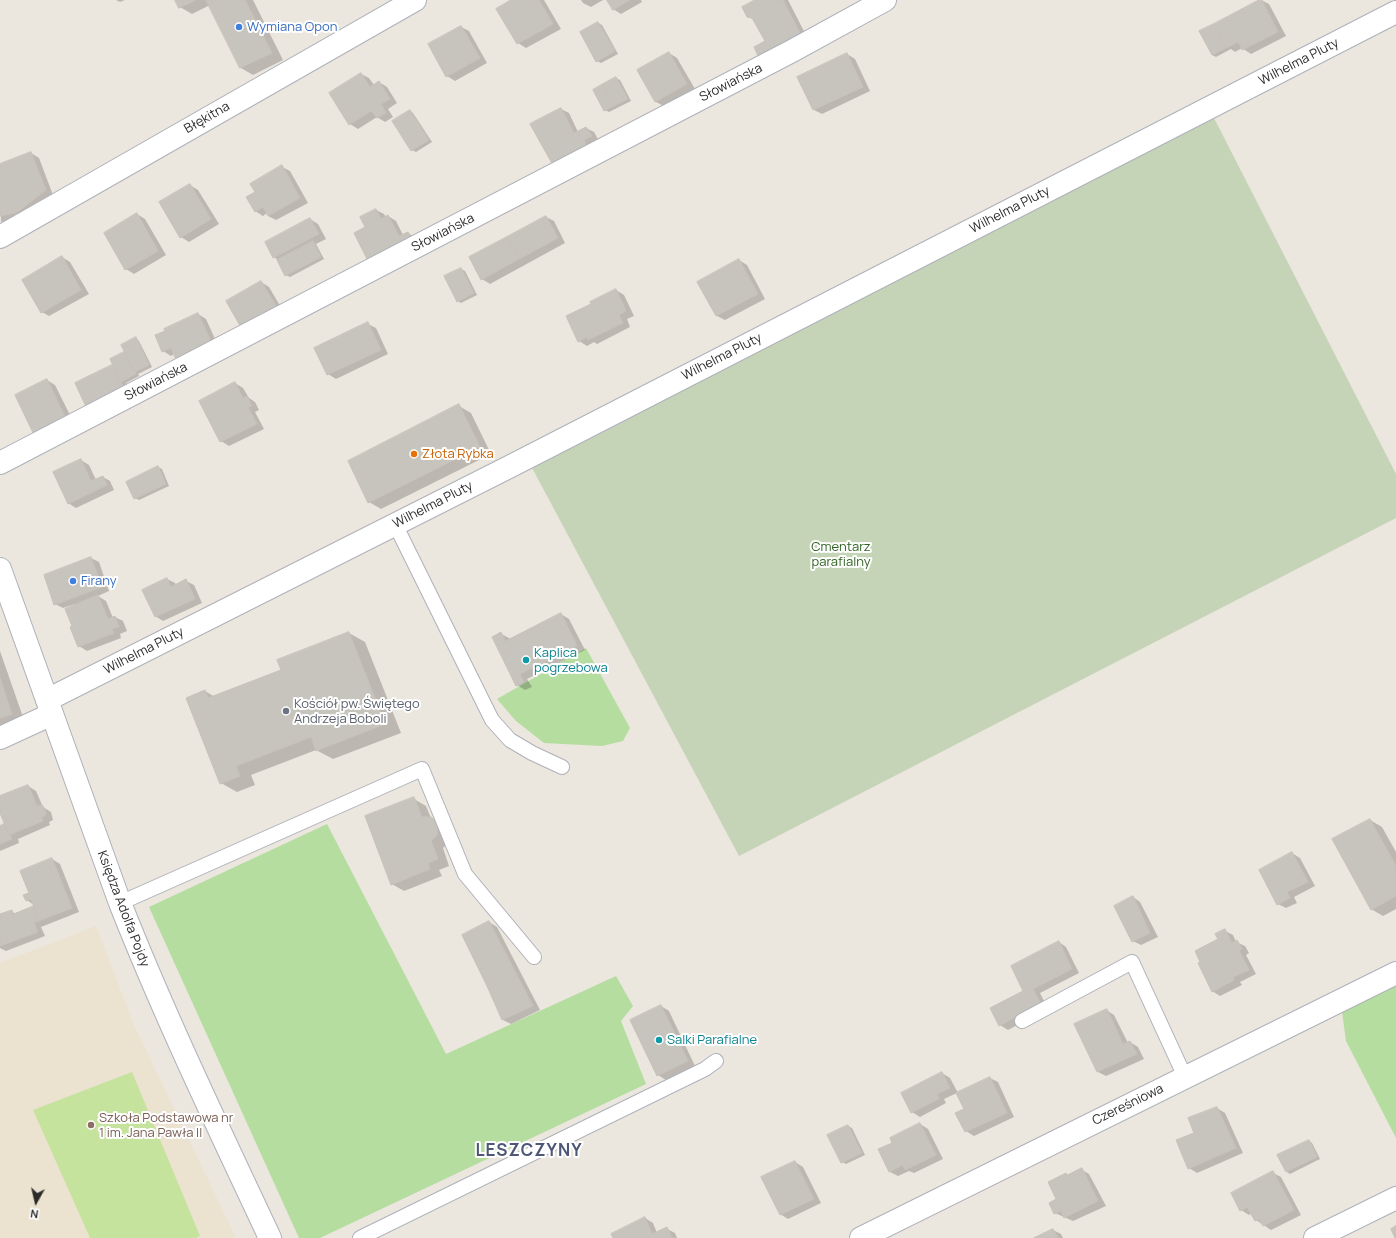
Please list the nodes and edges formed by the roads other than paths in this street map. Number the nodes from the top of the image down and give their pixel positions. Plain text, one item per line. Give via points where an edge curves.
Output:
1 (414, 0) edge
2 (885, 0) edge
3 (1396, 12) edge
4 (0, 237) edge
5 (0, 463) edge
6 (395, 524) junction
7 (0, 569) edge
8 (49, 707) junction
9 (0, 738) edge
10 (562, 767) dead end
11 (120, 903) junction
12 (534, 957) dead end
13 (1396, 973) edge
14 (1022, 1021) dead end
15 (716, 1061) dead end
16 (1185, 1077) junction
17 (1396, 1198) edge
18 (270, 1238) edge
19 (360, 1238) edge
20 (861, 1238) edge
21 (1315, 1238) edge

1 - 4 street, Błękitna
2 - 5 street, Słowiańska via 792,52
3 - 6 street, Wilhelma Pluty
6 - 8 street, Wilhelma Pluty
6 - 10 lane via 492,720 510,740
7 - 8 street, Księdza Adolfa Pojdy
8 - 9 street, Wilhelma Pluty
8 - 11 street, Księdza Adolfa Pojdy
11 - 12 lane via 422,769 465,874
11 - 18 street, Księdza Adolfa Pojdy via 162,1005
13 - 16 street, Czereśniowa
14 - 16 lane via 1132,962
15 - 19 lane via 705,1069
16 - 20 street, Czereśniowa
17 - 21 street

